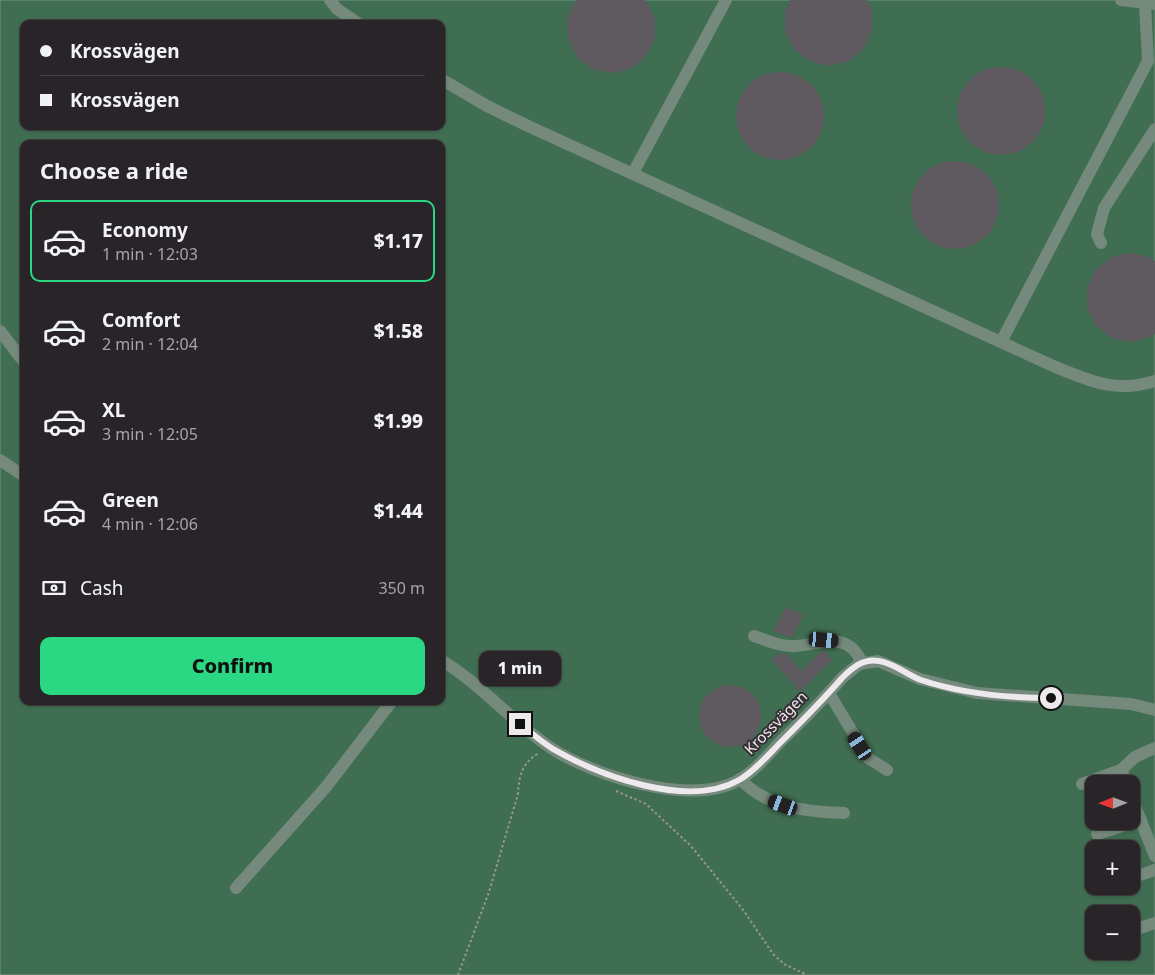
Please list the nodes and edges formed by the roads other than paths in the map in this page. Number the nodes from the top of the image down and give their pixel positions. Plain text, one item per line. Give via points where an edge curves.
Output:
1 (330, 0) edge
2 (726, 0) edge
3 (1122, 0) edge
4 (1150, 4) edge
5 (353, 20) edge
6 (445, 81) edge
7 (1155, 130) edge
8 (633, 173) junction
9 (1101, 243) dead end
10 (0, 331) edge
11 (1001, 342) junction
12 (20, 357) edge
13 (1155, 381) edge
14 (0, 460) edge
15 (20, 473) edge
16 (754, 636) dead end
17 (445, 663) edge
18 (862, 663) junction
19 (829, 693) junction
20 (389, 705) edge
21 (1155, 710) edge
22 (1155, 748) edge
23 (887, 770) dead end
24 (1121, 770) junction
25 (1123, 775) edge
26 (740, 779) junction
27 (1082, 784) dead end
28 (844, 814) dead end
29 (1141, 820) joint
30 (1097, 834) dead end
31 (1155, 856) edge
32 (1155, 870) edge
33 (1140, 875) edge
34 (236, 888) dead end
35 (1155, 923) edge
36 (1140, 928) edge

1 - 5 street
2 - 8 street
3 - 4 street
4 - 11 street via 1148,61
6 - 8 street via 487,106
7 - 9 street via 1104,208 1097,234
8 - 11 street
10 - 12 street
11 - 13 street via 1101,385 1142,386
14 - 15 street
16 - 18 street via 780,645 797,646 824,640 840,642 855,650
17 - 26 street, Krossvägen via 552,748 606,774 674,790 703,790
18 - 19 street, Krossvägen
18 - 21 street via 878,661 920,679 977,693 1131,704
19 - 23 street via 868,758
19 - 26 street, Krossvägen via 770,754
20 - 34 street via 326,787
22 - 24 street via 1135,757
24 - 25 street
24 - 27 street
26 - 28 street via 747,787 772,801 794,809
29 - 30 street
29 - 31 street
32 - 33 street
35 - 36 street

